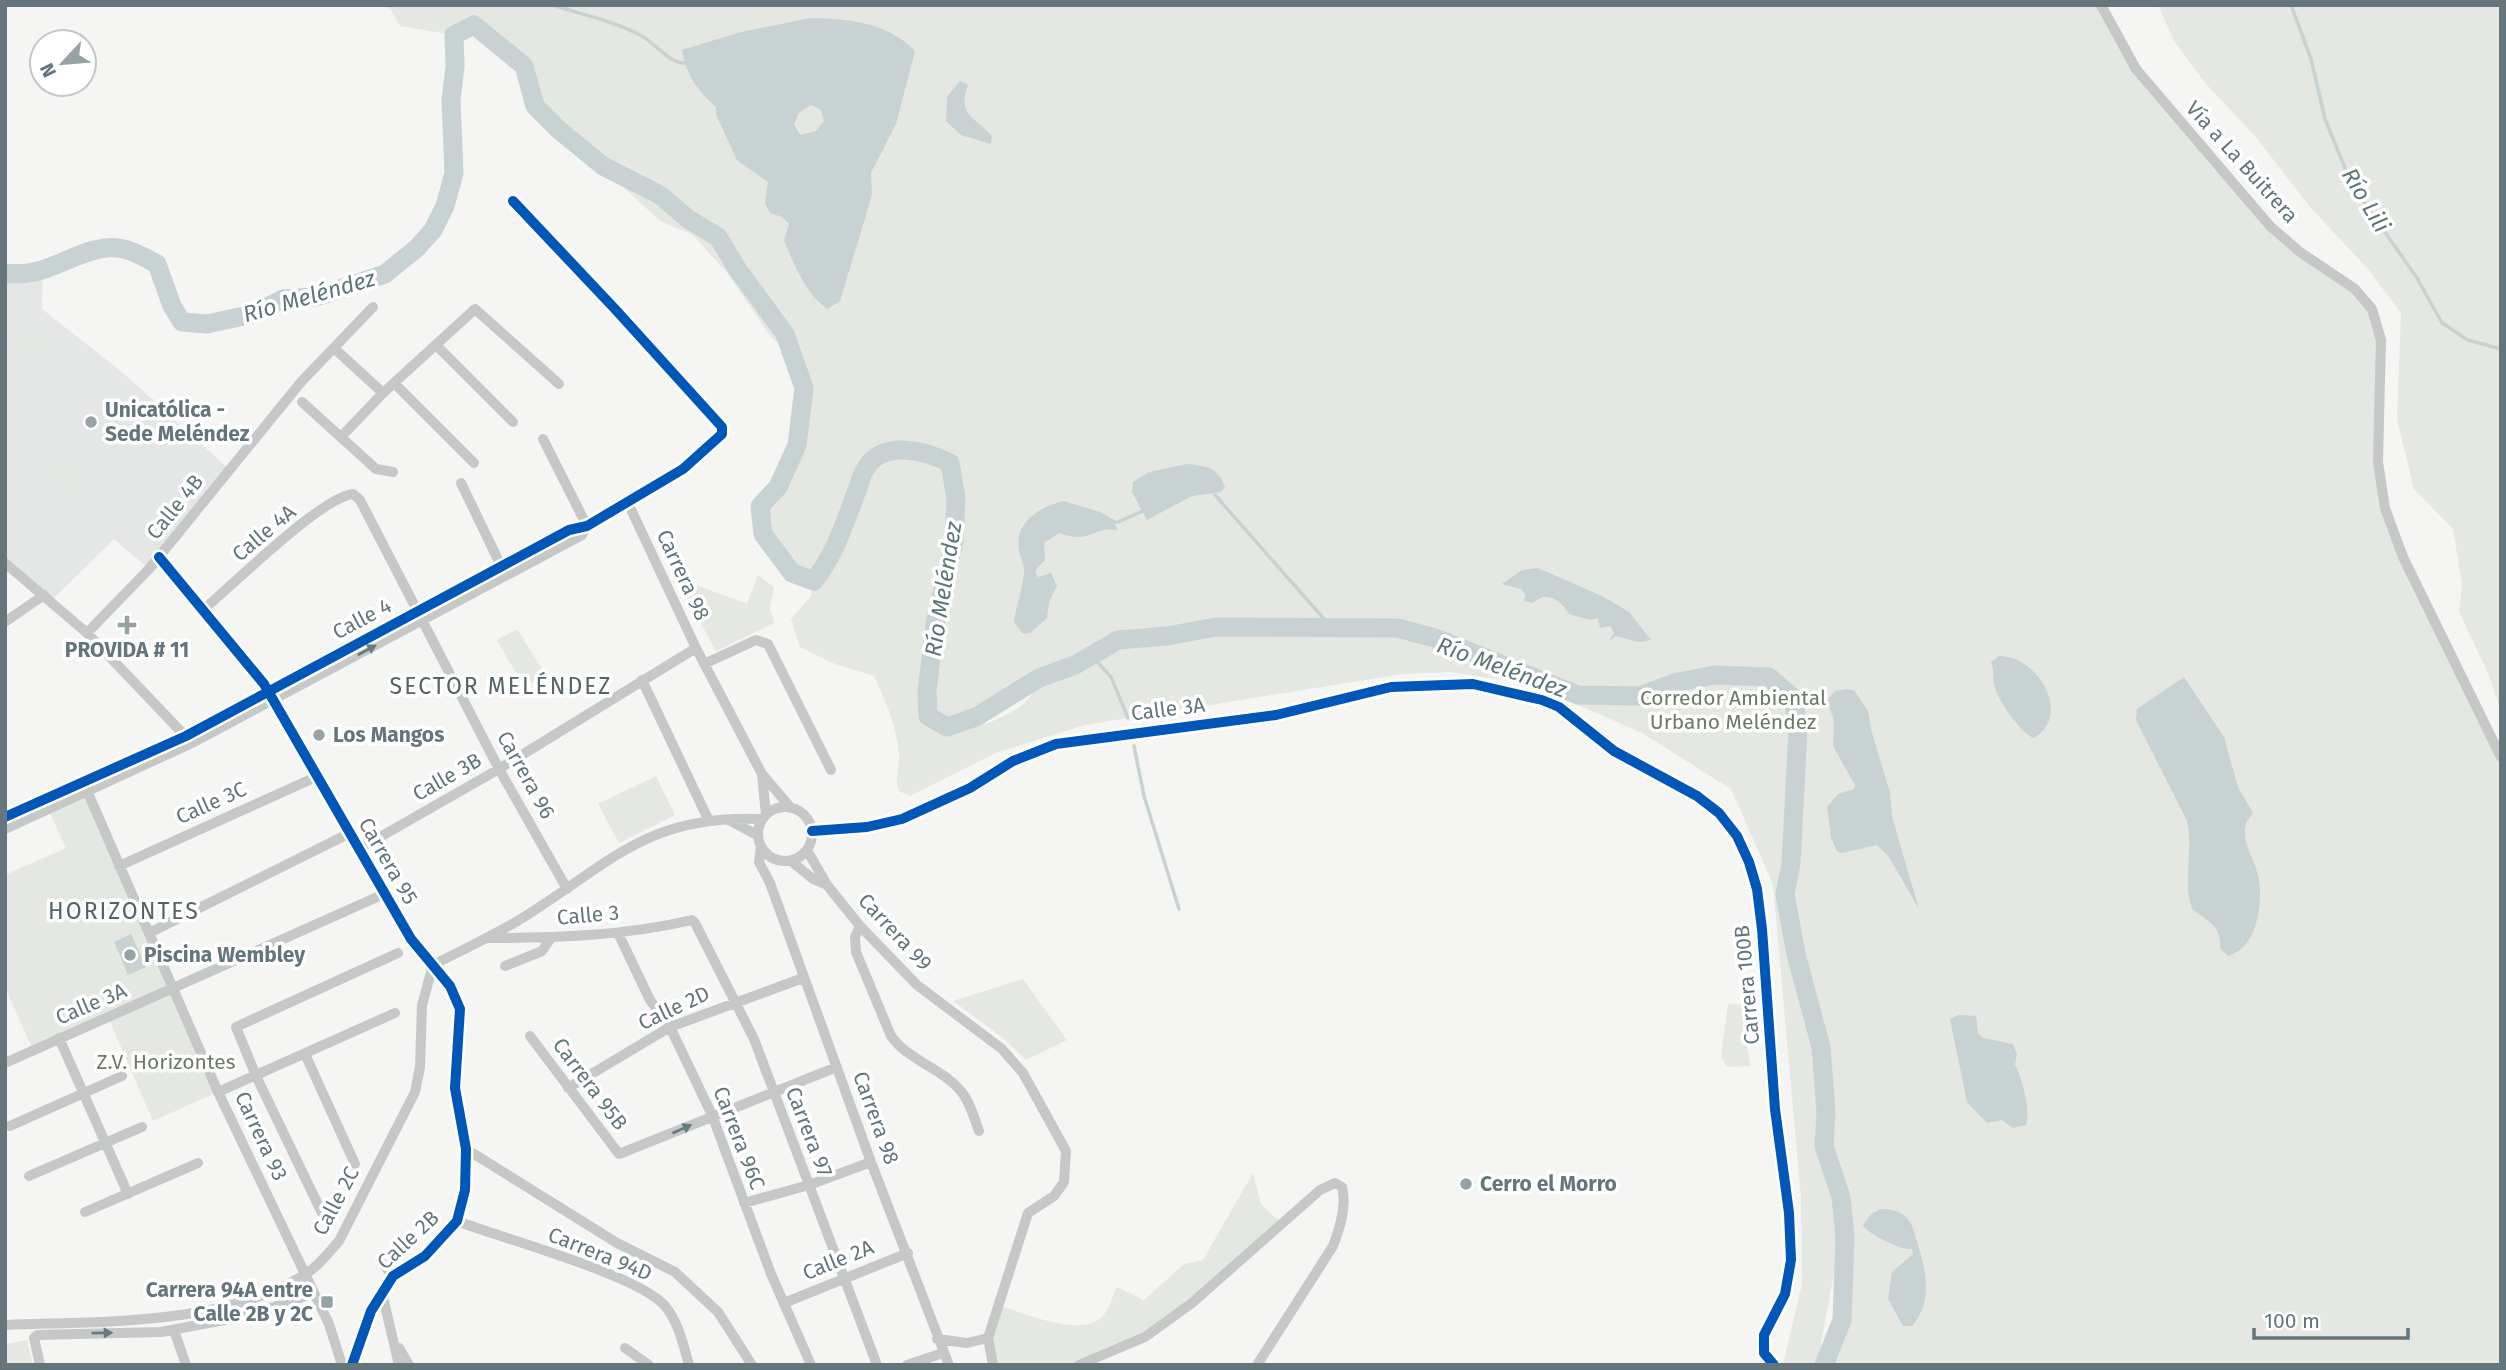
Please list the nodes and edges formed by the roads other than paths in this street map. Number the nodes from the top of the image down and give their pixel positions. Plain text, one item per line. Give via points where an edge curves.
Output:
1 (2102, 5) edge
2 (513, 201) dead end
3 (373, 307) dead end
4 (436, 345) junction
5 (335, 349) junction
6 (395, 384) junction
7 (559, 384) dead end
8 (383, 393) junction
9 (302, 401) dead end
10 (513, 422) dead end
11 (341, 436) junction
12 (543, 439) dead end
13 (474, 463) dead end
14 (393, 472) dead end
15 (461, 483) dead end
16 (353, 494) joint
17 (628, 503) junction
18 (587, 526) junction
19 (159, 557) junction
20 (5, 563) edge
21 (503, 571) junction
22 (44, 595) junction
23 (204, 609) junction
24 (420, 616) junction
25 (5, 622) edge
26 (87, 634) junction
27 (696, 648) junction
28 (704, 664) junction
29 (642, 680) junction
30 (271, 695) junction
31 (1542, 699) joint
32 (189, 740) junction
33 (2501, 757) edge
34 (499, 769) junction
35 (831, 770) dead end
36 (762, 774) junction
37 (317, 776) junction
38 (85, 787) junction
39 (791, 808) junction
40 (5, 817) edge
41 (764, 817) junction
42 (708, 819) junction
43 (729, 820) junction
44 (5, 829) edge
45 (812, 831) junction
46 (350, 833) junction
47 (757, 835) junction
48 (761, 847) junction
49 (359, 849) junction
50 (807, 850) junction
51 (778, 861) junction
52 (791, 861) junction
53 (120, 866) junction
54 (770, 883) junction
55 (827, 885) junction
56 (567, 889) junction
57 (384, 894) junction
58 (692, 920) joint
59 (860, 926) junction
60 (149, 933) junction
61 (618, 933) junction
62 (487, 938) junction
63 (551, 938) junction
64 (398, 953) dead end
65 (433, 965) junction
66 (505, 966) dead end
67 (803, 978) junction
68 (173, 989) junction
69 (737, 1002) junction
70 (396, 1013) dead end
71 (670, 1027) junction
72 (530, 1036) dead end
73 (59, 1038) junction
74 (305, 1054) junction
75 (5, 1063) edge
76 (837, 1067) junction
77 (122, 1076) dead end
78 (256, 1076) junction
79 (568, 1088) junction
80 (218, 1092) junction
81 (773, 1092) junction
82 (83, 1093) junction
83 (712, 1115) junction
84 (10, 1126) dead end
85 (142, 1127) dead end
86 (979, 1131) dead end
87 (105, 1143) junction
88 (466, 1149) junction
89 (871, 1162) junction
90 (198, 1163) dead end
91 (355, 1164) dead end
92 (29, 1176) dead end
93 (809, 1185) junction
94 (128, 1194) junction
95 (744, 1203) junction
96 (85, 1212) dead end
97 (322, 1213) dead end
98 (457, 1221) junction
99 (908, 1253) junction
100 (381, 1262) dead end
101 (305, 1275) junction
102 (393, 1276) junction
103 (843, 1278) junction
104 (314, 1293) junction
105 (382, 1293) junction
106 (784, 1303) junction
107 (5, 1325) edge
108 (174, 1330) junction
109 (391, 1334) junction
110 (988, 1338) junction
111 (937, 1339) junction
112 (625, 1348) dead end
113 (943, 1353) junction
114 (40, 1365) edge
115 (186, 1365) edge
116 (342, 1365) edge
117 (352, 1365) edge
118 (399, 1365) edge
119 (409, 1365) edge
120 (649, 1365) edge
121 (689, 1365) edge
122 (752, 1365) edge
123 (811, 1365) edge
124 (877, 1365) edge
125 (907, 1365) edge
126 (949, 1365) edge
127 (993, 1365) edge
128 (1079, 1365) edge
129 (1257, 1365) edge
130 (1774, 1365) edge

1 - 33 street, Vía a La Buitrera via 2136,69 2270,226 2355,289 2372,309 2381,340 2378,463 2385,508 2403,557
2 - 17 street, Calle 4 via 722,427 722,434 683,469
3 - 5 street, Calle 4B
4 - 6 street
4 - 7 street via 475,309
4 - 10 street
5 - 8 street
5 - 19 street, Calle 4B via 300,382
6 - 8 street
6 - 13 street
8 - 11 street
9 - 11 street
11 - 14 street via 376,469
12 - 18 street
15 - 21 street
16 - 23 street, Calle 4A via 343,495 301,525
16 - 24 street, Carrera 96
17 - 18 street, Calle 4
17 - 27 street, Carrera 98
18 - 21 street, Calle 4 via 577,526
19 - 23 street, Carrera 95
19 - 26 street, Calle 4B
20 - 22 street
21 - 24 street, Calle 4
22 - 25 street
22 - 26 street
23 - 30 street, Carrera 95
24 - 30 street, Calle 4
24 - 34 street, Carrera 96
26 - 32 street
27 - 28 street, Carrera 98
27 - 29 street, Calle 3B
28 - 35 street via 756,640 768,643
28 - 36 street, Carrera 98
29 - 34 street, Calle 3B
29 - 42 street
30 - 32 street, Calle 4
30 - 37 street, Carrera 95
31 - 45 street, Calle 3A via 1473,684 1391,687 1276,715 1056,744 902,818 867,827
31 - 130 street, Carrera 100B via 1559,706 1614,751 1719,813 1749,862 1762,929 1775,1110 1789,1213 1791,1260 1785,1294 1764,1335 1764,1353
32 - 38 street, Calle 4
34 - 49 street, Calle 3B
34 - 56 street, Carrera 96
36 - 39 street, Carrera 98
36 - 41 street, Carrera 98
37 - 46 street, Carrera 95
37 - 53 street, Calle 3C
38 - 40 street, Calle 4
38 - 44 street, Calle 4
38 - 53 street, Carrera 93
39 - 41 street via 776,808
39 - 45 street via 805,816
41 - 43 street
41 - 47 street
42 - 43 street
42 - 56 street via 659,832 623,849
43 - 47 street
45 - 50 street
46 - 49 street, Carrera 95
46 - 60 street
47 - 48 street
48 - 51 street
48 - 54 street, Carrera 98 via 759,862
49 - 57 street, Carrera 95
50 - 52 street
50 - 55 street, Carrera 99
51 - 52 street
51 - 54 street
52 - 55 street, Carrera 99
53 - 60 street, Carrera 93
54 - 67 street, Carrera 98
55 - 59 street, Carrera 99
56 - 62 street
57 - 65 street, Carrera 95
57 - 68 street, Calle 3A
58 - 61 street, Calle 3
58 - 69 street, Carrera 97
59 - 86 street via 856,952 891,1036 899,1047 962,1091
59 - 110 street, Carrera 99 via 937,1003 1002,1049 1023,1073 1066,1151 1064,1182 1054,1196 1028,1213
60 - 68 street, Carrera 93
61 - 63 street, Calle 3
61 - 71 street, Carrera 96C via 650,1000
62 - 63 street, Calle 3
62 - 65 street
63 - 66 street via 542,951
64 - 78 street via 236,1027
65 - 88 street, Carrera 95 via 450,986 460,1009 455,1088
65 - 101 street, Calle 2C via 422,1005 415,1091 339,1241
67 - 69 street, Calle 2D
67 - 76 street, Carrera 98
68 - 73 street, Calle 3A
68 - 80 street, Carrera 93
69 - 71 street, Calle 2D
69 - 81 street, Carrera 97
70 - 74 street
71 - 79 street, Calle 2D
71 - 83 street, Carrera 96C
72 - 79 street, Carrera 95B
73 - 75 street, Calle 3A
73 - 82 street
74 - 78 street
74 - 91 street
76 - 81 street
76 - 89 street, Carrera 98
77 - 82 street
78 - 80 street
78 - 97 street
79 -> 83 street, Carrera 95B via 619,1154
80 - 101 street, Carrera 93
81 - 83 street
81 - 93 street, Carrera 97
82 - 84 street
82 - 87 street
83 - 95 street, Carrera 96C
85 - 87 street
87 - 92 street
87 - 94 street
88 - 98 street, Carrera 95 via 466,1190
88 - 122 street via 617,1243 674,1272 718,1312
89 - 93 street
89 - 99 street, Carrera 98
90 - 94 street
93 - 95 street
93 - 103 street, Carrera 97
94 - 96 street
95 - 106 street, Carrera 96C
98 - 102 street, Calle 2B via 425,1256
98 - 121 street, Carrera 94D via 609,1274 650,1294 673,1318
99 - 103 street, Calle 2A
99 - 111 street, Carrera 98
100 - 102 street
101 - 104 street, Carrera 93
101 - 107 street, Calle 2C via 270,1292 192,1312
102 - 105 street, Calle 2B
103 - 106 street, Calle 2A
103 - 124 street, Carrera 97
104 - 108 street via 251,1315
104 - 116 street, Carrera 93
105 - 109 street
105 - 117 street, Calle 2B
106 - 123 street, Carrera 96C
114 -> 108 street via 34,1336
108 - 115 street
109 - 118 street
109 - 119 street
110 - 111 street via 967,1343
110 - 127 street
111 - 113 street, Carrera 98
112 - 120 street
113 - 125 street
113 - 126 street, Carrera 98
128 - 129 street via 1145,1337 1192,1303 1320,1190 1335,1183 1344,1196 1333,1246

